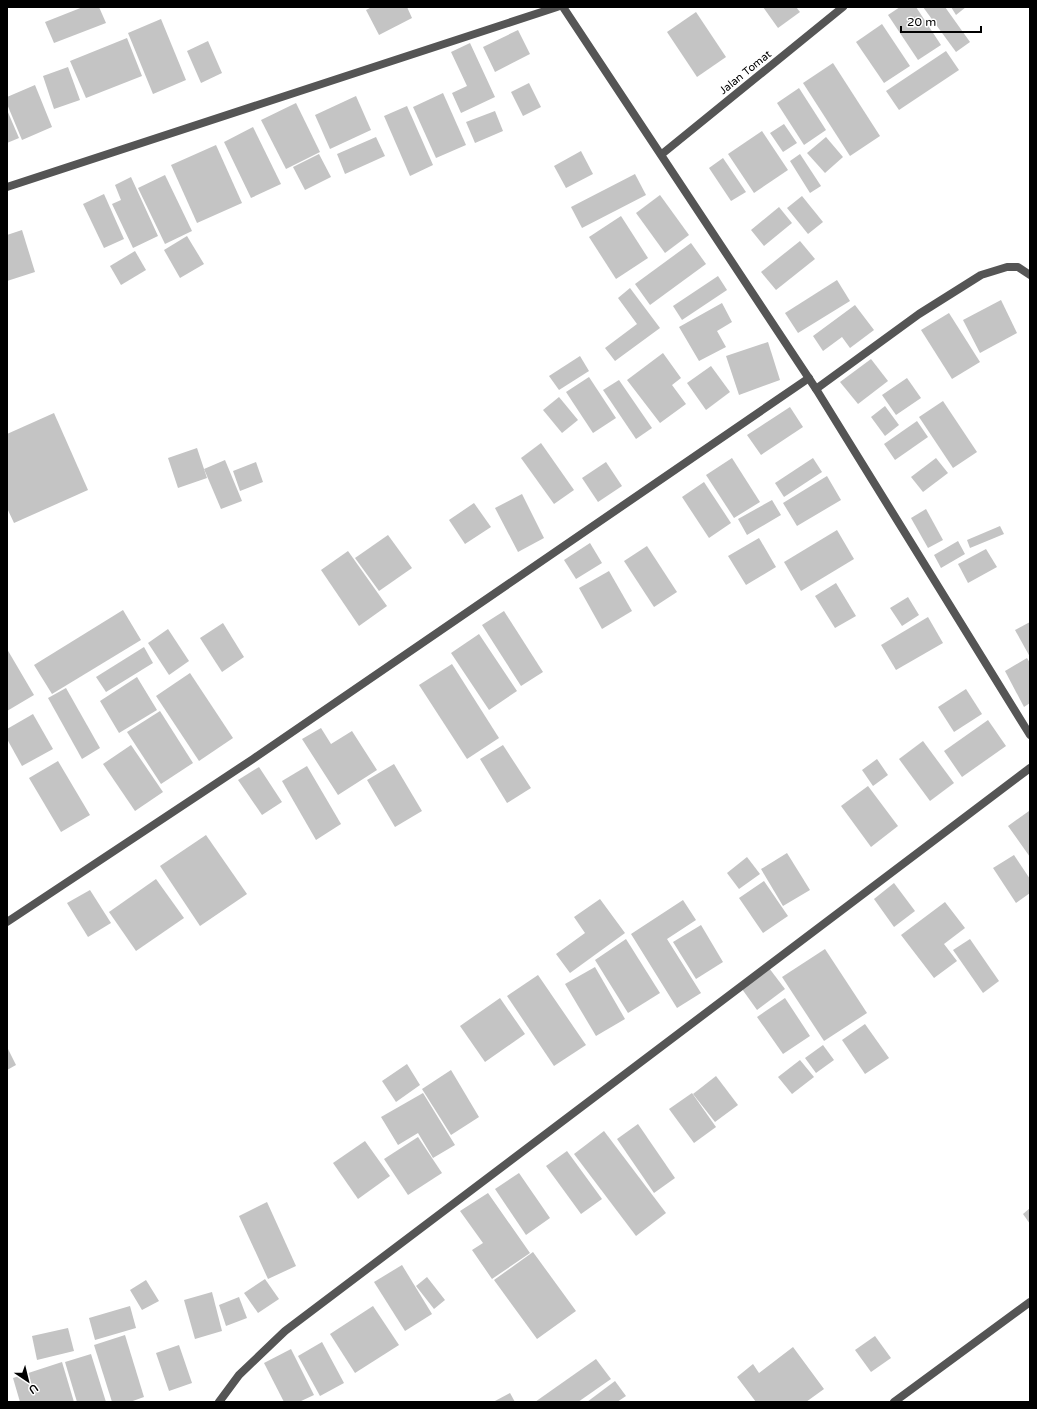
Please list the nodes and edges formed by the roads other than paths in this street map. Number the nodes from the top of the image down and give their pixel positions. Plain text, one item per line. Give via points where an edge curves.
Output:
1 (557, 7) edge
2 (563, 7) edge
3 (843, 7) edge
4 (662, 154) junction
5 (7, 187) edge
6 (1030, 276) edge
7 (809, 378) junction
8 (816, 389) junction
9 (1030, 735) edge
10 (1030, 768) edge
11 (7, 922) edge
12 (1030, 1302) edge
13 (219, 1402) edge
14 (894, 1402) edge

1 - 5 street
2 - 4 street
3 - 4 street, Jalan Tomat
4 - 7 street
6 - 8 street via 1018,267 1007,267 981,275 920,314
7 - 8 street
7 - 11 street via 253,759
8 - 9 street
10 - 13 street via 285,1331 239,1375
12 - 14 street

